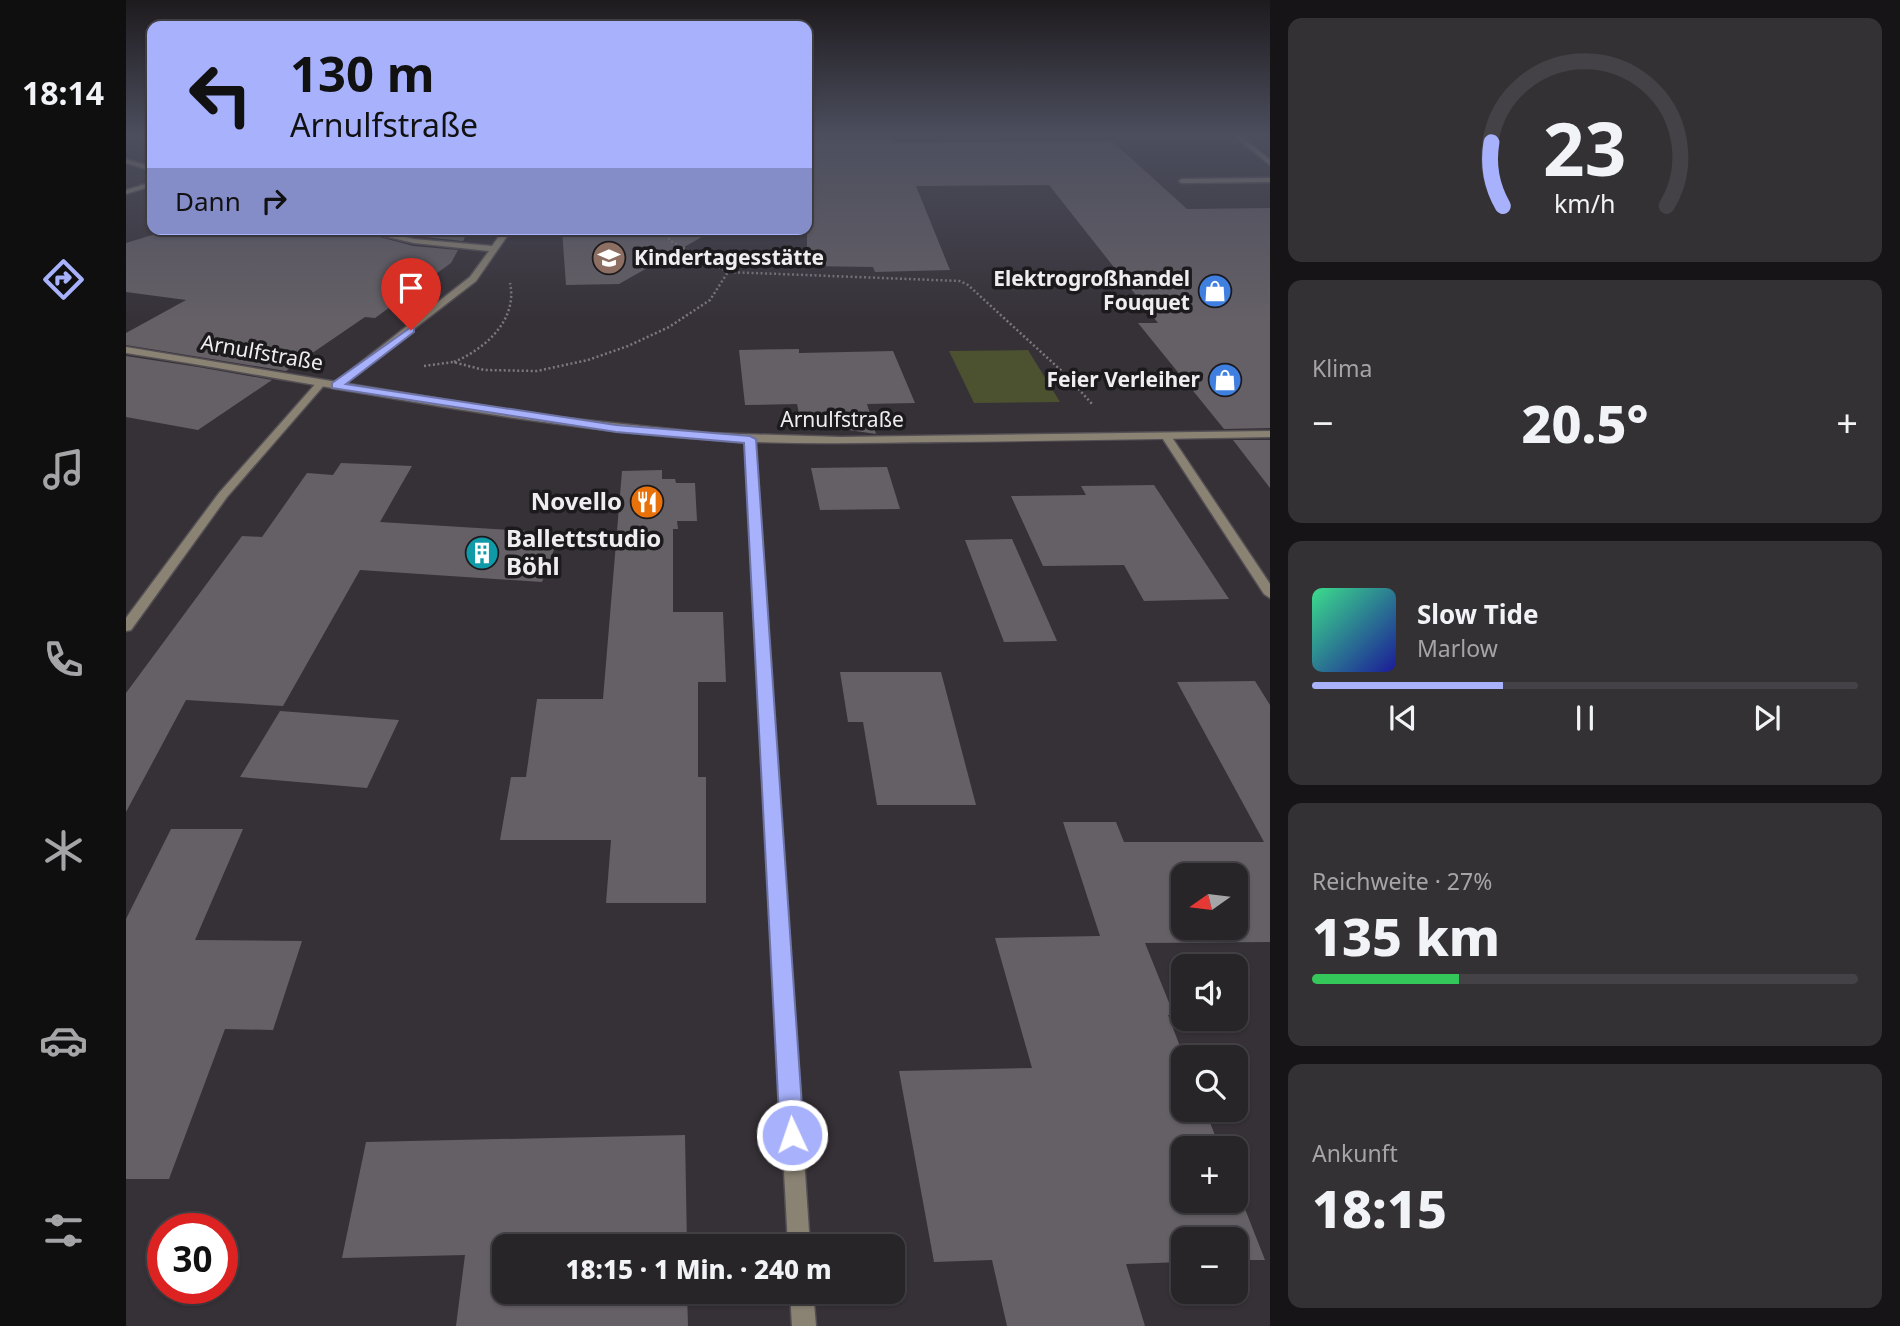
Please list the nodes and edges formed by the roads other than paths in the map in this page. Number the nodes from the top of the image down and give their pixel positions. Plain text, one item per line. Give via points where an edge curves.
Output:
1 (389, 235) edge
2 (504, 235) edge
3 (495, 249) junction
4 (126, 350) edge
5 (321, 383) junction
6 (336, 386) junction
7 (1270, 434) edge
8 (1166, 436) junction
9 (750, 439) junction
10 (1270, 594) edge
11 (126, 626) edge
12 (798, 1234) edge
13 (803, 1304) edge
14 (804, 1326) edge

1 - 3 street
2 - 3 street
3 - 6 street via 473,279
4 - 5 street, Arnulfstraße
5 - 6 street, Arnulfstraße
5 - 11 street via 223,495
6 - 9 street, Arnulfstraße via 616,428
7 - 8 street, Arnulfstraße
8 - 9 street, Arnulfstraße
8 - 10 street
9 - 12 street
13 - 14 street

